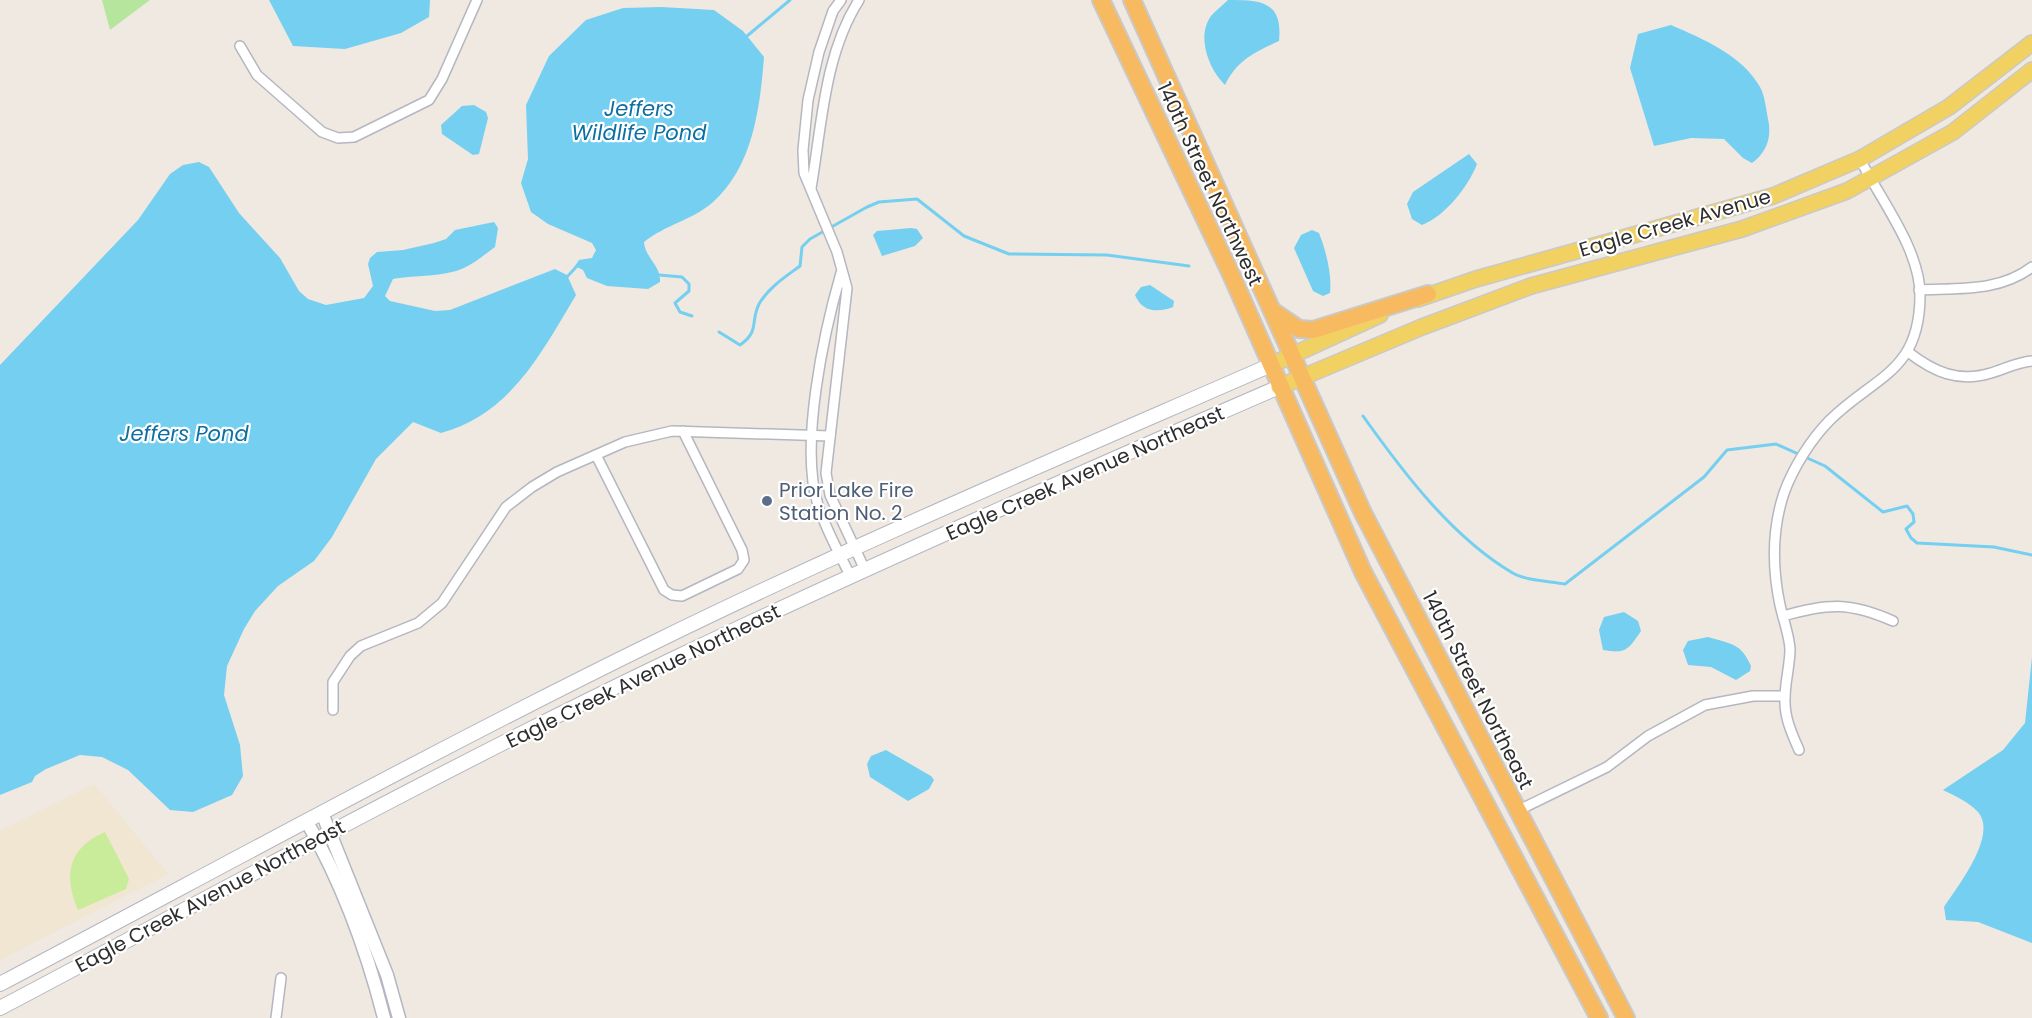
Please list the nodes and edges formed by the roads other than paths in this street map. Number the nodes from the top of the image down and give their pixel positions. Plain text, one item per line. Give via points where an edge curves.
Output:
1 (477, 0) edge
2 (841, 0) edge
3 (860, 0) edge
4 (1101, 0) edge
5 (1132, 0) edge
6 (2032, 43) edge
7 (240, 46) dead end
8 (2032, 70) edge
9 (1860, 159) junction
10 (1869, 178) junction
11 (811, 188) junction
12 (2032, 267) edge
13 (841, 273) junction
14 (1919, 290) junction
15 (1428, 294) junction
16 (1273, 312) junction
17 (1908, 352) junction
18 (1293, 355) junction
19 (2032, 361) edge
20 (1270, 365) junction
21 (1302, 377) junction
22 (1279, 387) junction
23 (683, 431) junction
24 (813, 436) junction
25 (830, 436) junction
26 (596, 455) junction
27 (854, 549) junction
28 (840, 555) junction
29 (865, 570) junction
30 (851, 577) junction
31 (1783, 616) junction
32 (1893, 621) dead end
33 (1785, 696) junction
34 (333, 710) dead end
35 (1799, 750) dead end
36 (1517, 811) junction
37 (322, 813) junction
38 (307, 822) junction
39 (331, 832) junction
40 (317, 840) junction
41 (281, 978) dead end
42 (0, 984) edge
43 (0, 1008) edge
44 (276, 1018) edge
45 (384, 1018) edge
46 (399, 1018) edge
47 (1599, 1018) edge
48 (1626, 1018) edge

1 - 7 street via 429,100 354,137 338,138 322,132 257,75
2 - 11 street via 833,11 819,52 808,100 803,150 804,173
3 - 11 street via 848,18 835,53
4 - 20 highway, 140th Street Northwest
5 - 16 highway, 140th Street Northwest
6 - 9 main road, Eagle Creek Avenue via 1949,106
8 - 10 main road, Eagle Creek Avenue via 1953,132
9 - 10 street
9 - 15 main road, Eagle Creek Avenue via 1773,196
10 - 14 street via 1899,230 1917,273
10 - 21 main road, Eagle Creek Avenue via 1847,191 1742,229 1531,286
11 - 13 street via 837,252
12 - 14 street via 2019,277 1993,286
13 - 24 street via 825,328
13 - 25 street via 847,288
14 - 17 street via 1919,312
15 - 16 highway via 1313,330 1299,329
15 - 18 main road, Eagle Creek Avenue
16 - 18 highway, 140th Street Northwest
17 - 19 street via 1948,376 1971,378
17 - 31 street via 1882,381 1829,421 1805,452 1785,491 1777,519 1773,568
18 - 20 main road, Eagle Creek Avenue Northeast
18 - 21 highway, 140th Street Northwest
20 - 22 highway, 140th Street Northwest
20 - 27 main road, Eagle Creek Avenue Northeast
21 - 22 main road, Eagle Creek Avenue Northeast
21 - 36 highway, 140th Street Northeast via 1363,513
22 - 29 main road, Eagle Creek Avenue Northeast
22 - 47 highway via 1363,572
23 - 24 street
23 - 26 street via 625,442
23 - 26 street via 744,560 738,570 682,596 672,596 664,590
24 - 25 street
24 - 28 street via 813,482 818,505
25 - 27 street via 826,473 830,495
26 - 34 street via 531,487 506,507 442,603 418,623 362,646 350,656 333,682
27 - 28 main road, Eagle Creek Avenue Northeast
27 - 29 street
28 - 30 street
28 - 37 main road, Eagle Creek Avenue Northeast via 655,642
29 - 30 main road, Eagle Creek Avenue Northeast
30 - 39 main road, Eagle Creek Avenue Northeast via 565,712
31 - 32 street via 1816,606 1838,605 1862,608
31 - 33 street via 1790,648
33 - 35 street via 1789,725
33 - 36 street via 1753,696 1705,705 1648,736 1607,766
36 - 48 highway, 140th Street Northeast
37 - 38 main road, Eagle Creek Avenue Northeast
37 - 39 street
38 - 40 street
38 - 42 main road, Eagle Creek Avenue Northeast
39 - 40 main road, Eagle Creek Avenue Northeast
39 - 46 street via 387,975
40 - 43 main road, Eagle Creek Avenue Northeast
40 - 45 street via 375,982
41 - 44 street

